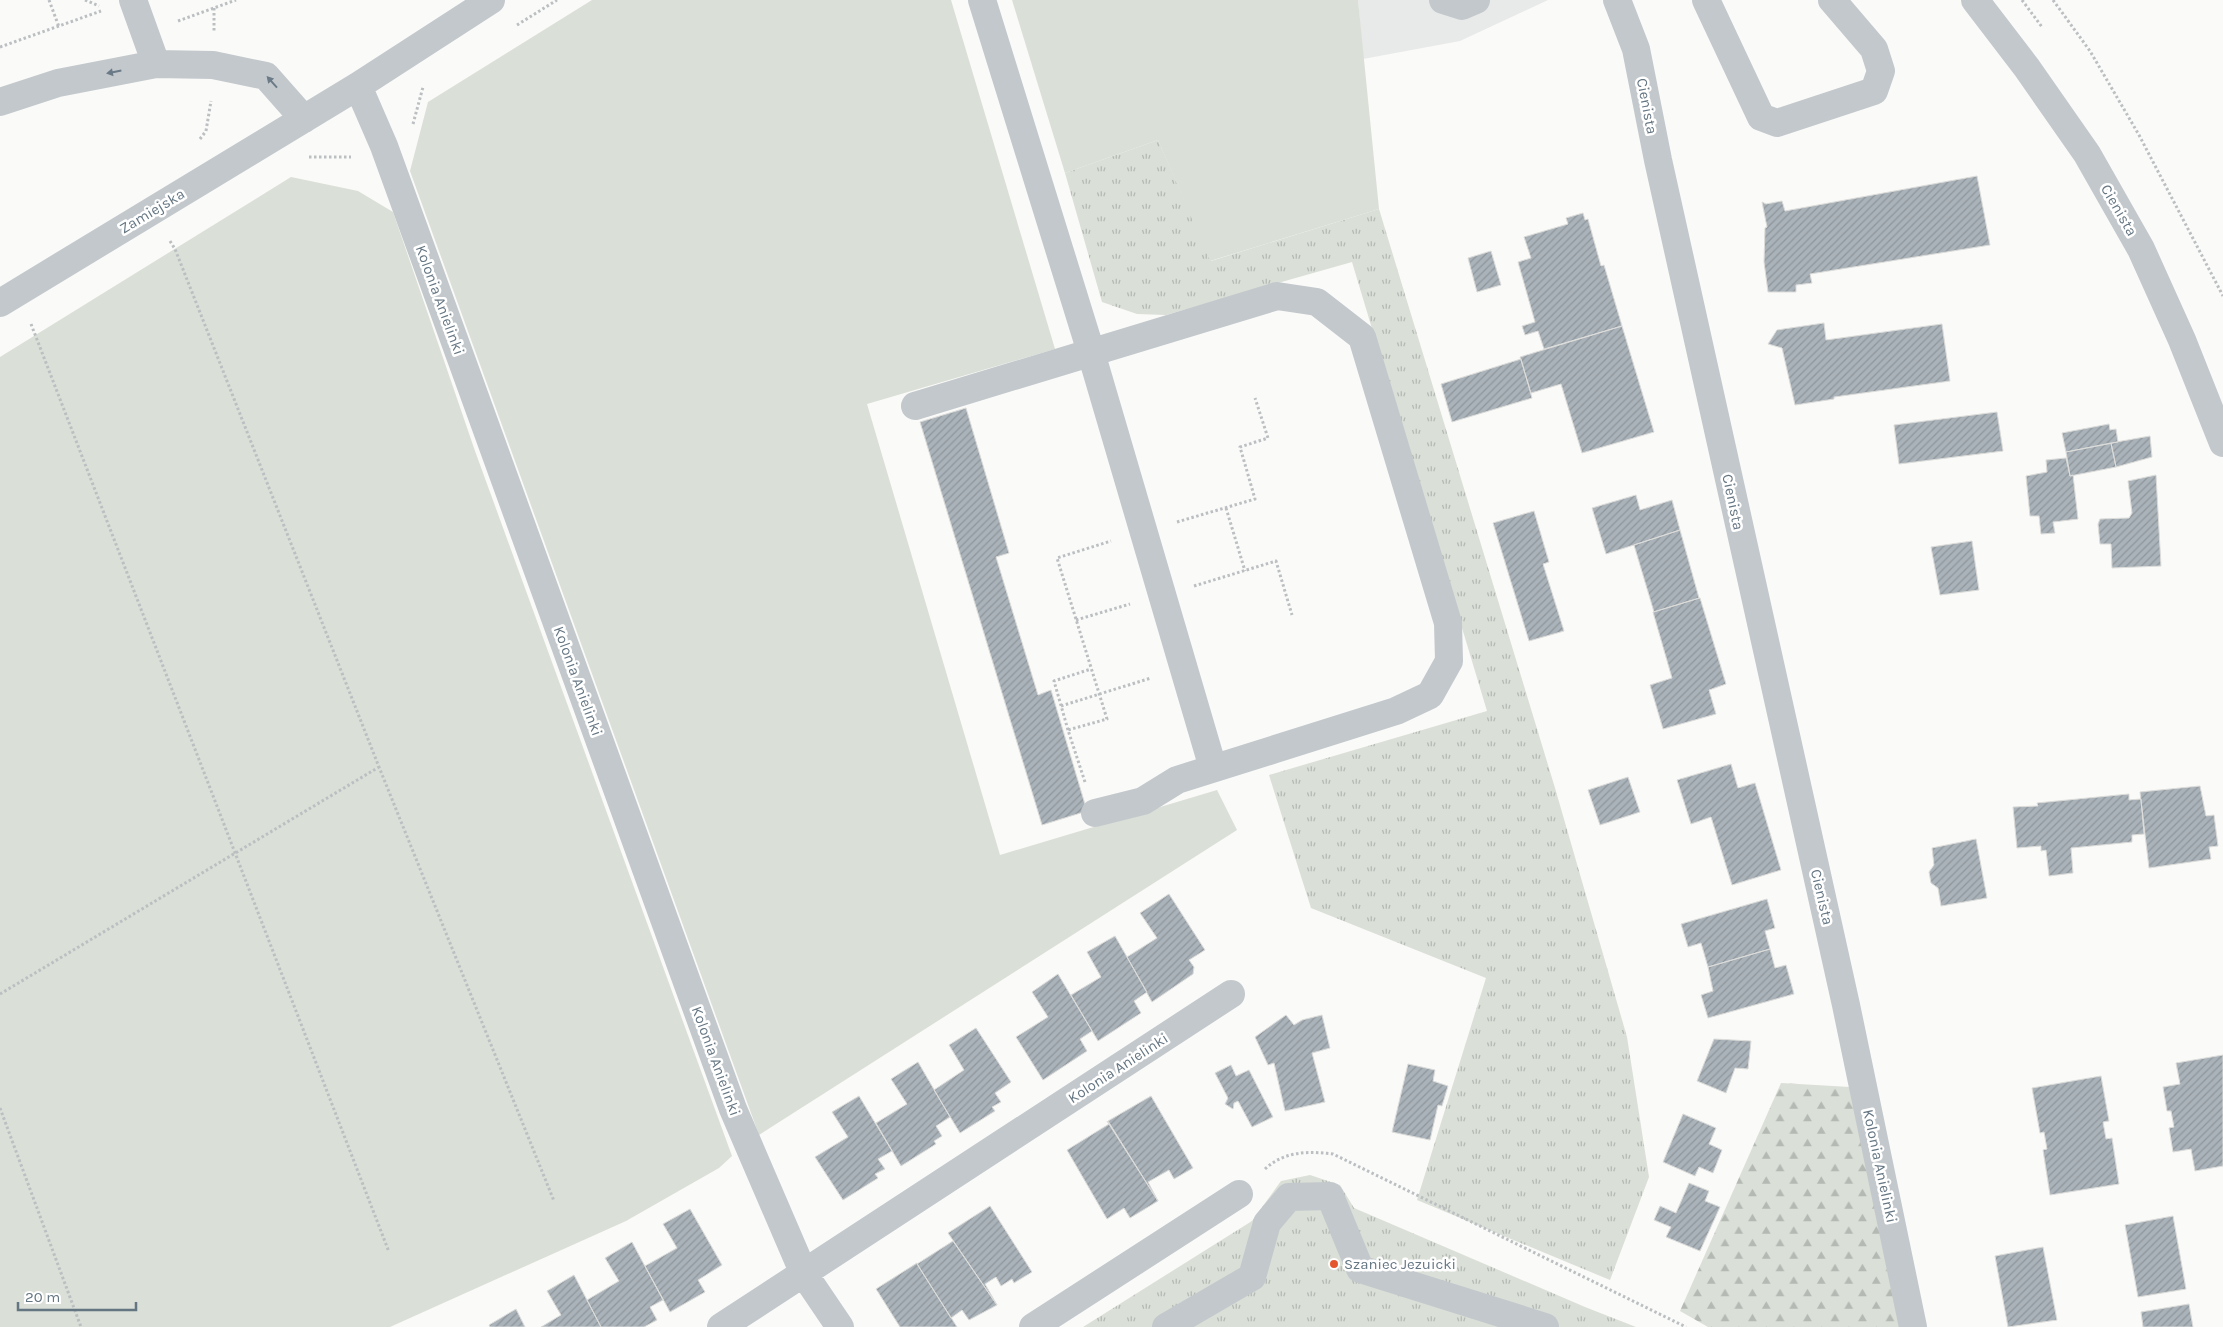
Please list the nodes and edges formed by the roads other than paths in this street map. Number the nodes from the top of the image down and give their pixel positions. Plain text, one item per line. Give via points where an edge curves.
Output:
1 (133, 0) edge
2 (491, 0) edge
3 (982, 0) edge
4 (1443, 0) edge
5 (1476, 0) edge
6 (1617, 0) edge
7 (1706, 0) edge
8 (1832, 0) edge
9 (1976, 0) edge
10 (156, 64) junction
11 (358, 86) junction
12 (0, 102) edge
13 (304, 119) junction
14 (0, 303) edge
15 (1090, 352) junction
16 (915, 406) dead end
17 (2223, 443) edge
18 (1213, 768) junction
19 (1095, 813) dead end
20 (1231, 994) dead end
21 (1846, 1005) joint
22 (1239, 1194) road end
23 (804, 1274) junction
24 (722, 1327) edge
25 (840, 1327) edge
26 (1033, 1327) edge
27 (1166, 1327) edge
28 (1544, 1327) edge
29 (1914, 1327) edge

1 - 10 street
2 - 11 street, Zamiejska
3 - 15 street
4 - 5 street via 1462,6
6 - 21 street, Cienista via 1636,49
7 - 8 street via 1761,117 1778,122 1874,91 1881,71 1874,50
9 - 17 street, Cienista via 2087,154 2140,249 2182,340
10 -> 12 street via 58,83
13 -> 10 street via 266,76 213,65
11 - 13 street, Zamiejska
11 - 23 street, Kolonia Anielinki via 384,146 733,1109
13 - 14 street, Zamiejska
15 - 16 street
15 - 18 street
15 - 18 street via 1276,296 1317,302 1362,337 1448,623 1449,661 1430,695 1396,711
18 - 19 street via 1177,780 1143,801
20 - 23 street, Kolonia Anielinki
21 - 29 street, Kolonia Anielinki
22 - 26 street
23 - 24 street, Kolonia Anielinki
23 - 25 street
27 - 28 street via 1252,1277 1267,1223 1289,1197 1330,1196 1360,1269

